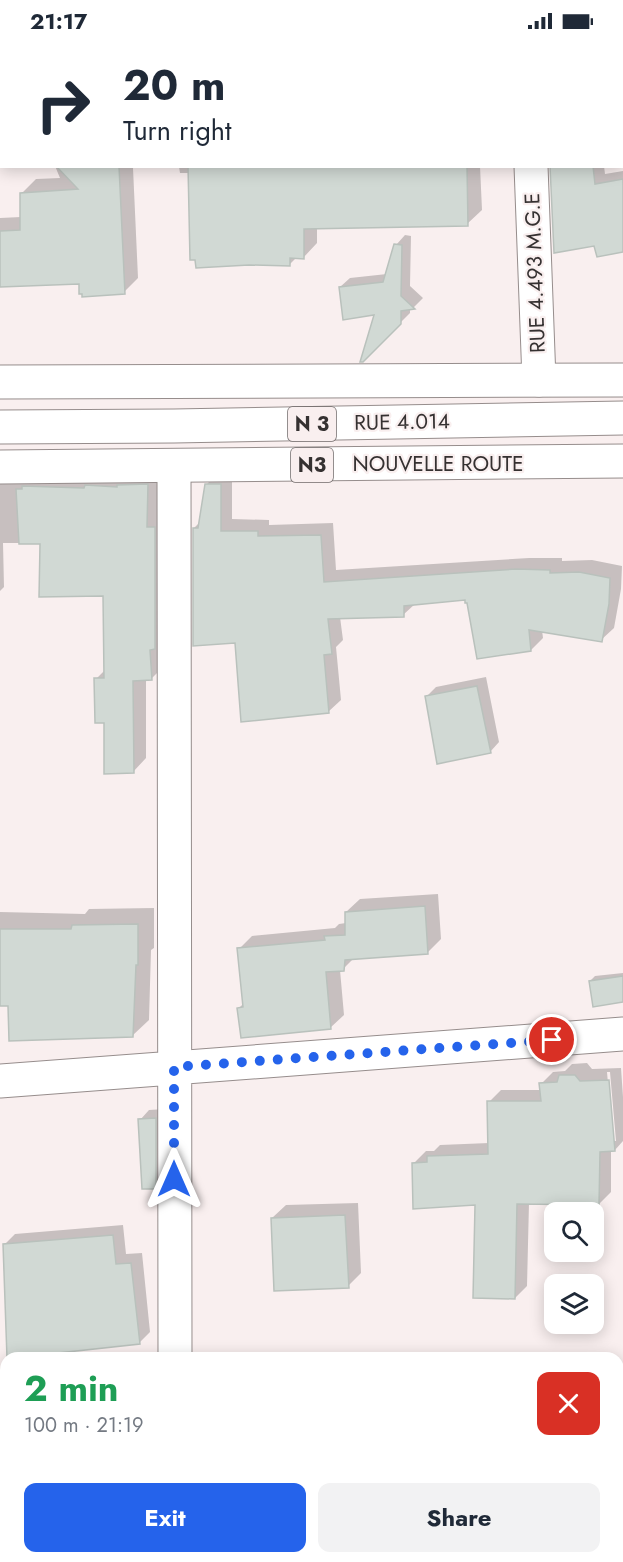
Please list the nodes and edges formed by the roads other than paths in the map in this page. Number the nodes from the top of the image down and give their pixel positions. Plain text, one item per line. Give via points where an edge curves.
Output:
1 (531, 168) edge
2 (539, 380) junction
3 (623, 380) edge
4 (0, 382) edge
5 (623, 418) edge
6 (0, 427) edge
7 (623, 461) edge
8 (0, 466) edge
9 (174, 466) junction
10 (623, 1034) edge
11 (174, 1067) junction
12 (0, 1081) edge
13 (175, 1352) edge

1 - 2 main road, RUE 4.493 M.G.E
2 - 3 main road
2 - 4 main road
5 - 6 main road, RUE 4.014 / N 3
7 - 9 main road, NOUVELLE ROUTE / N3
8 - 9 main road, NOUVELLE ROUTE / N3
9 - 11 main road
10 - 11 main road
11 - 12 main road
11 - 13 main road

